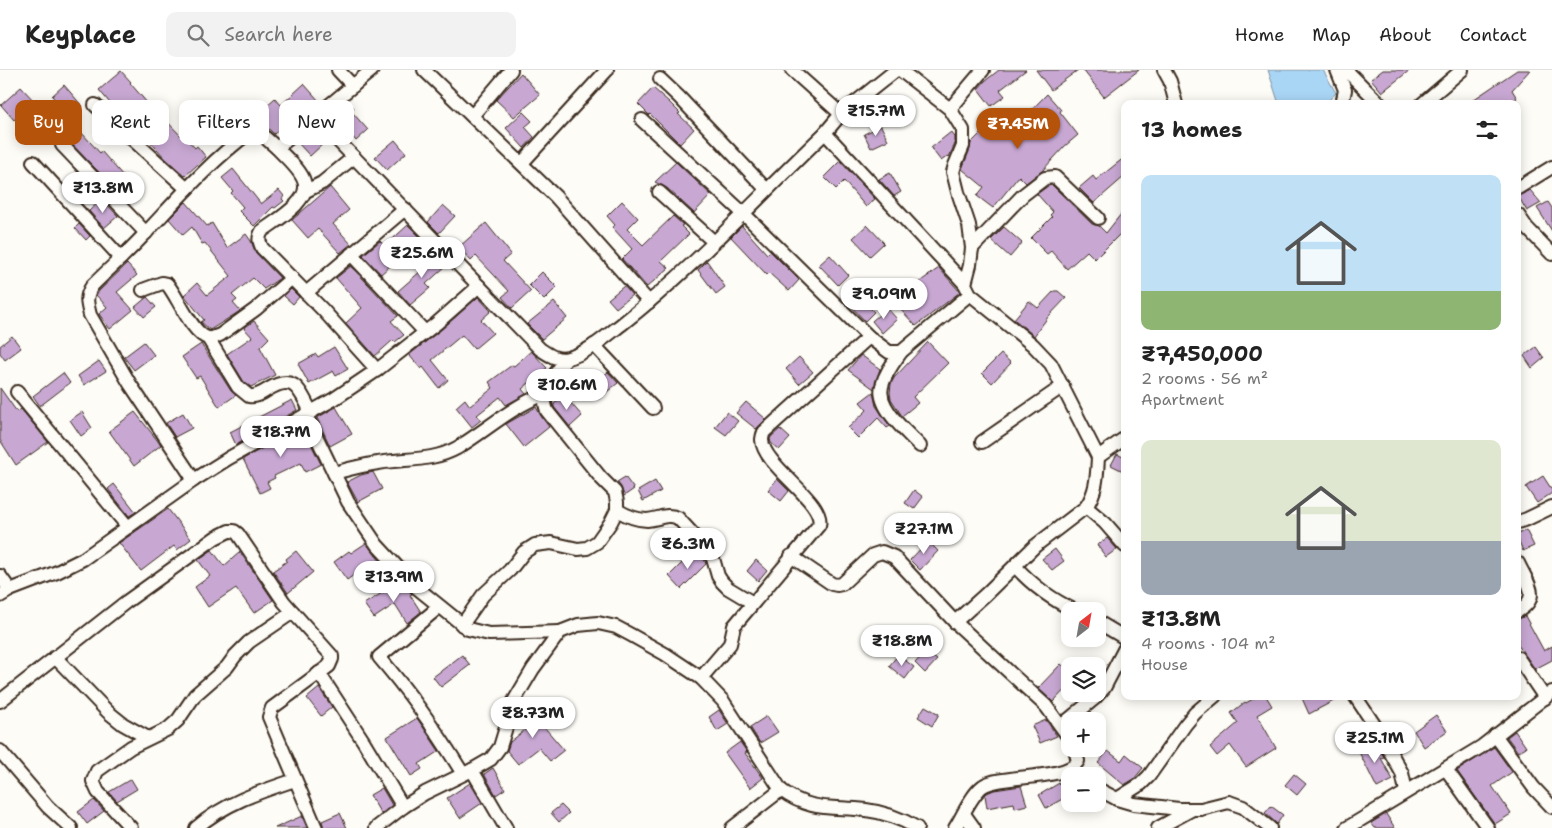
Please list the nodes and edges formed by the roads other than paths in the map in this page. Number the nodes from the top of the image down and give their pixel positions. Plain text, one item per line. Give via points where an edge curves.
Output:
1 (338, 70) edge
2 (372, 70) edge
3 (424, 70) edge
4 (512, 70) edge
5 (607, 70) edge
6 (792, 70) edge
7 (898, 70) edge
8 (983, 70) edge
9 (1164, 70) edge
10 (1337, 70) edge
11 (1346, 70) edge
12 (1462, 70) edge
13 (660, 79) dead end
14 (353, 86) junction
15 (336, 100) edge
16 (1175, 100) edge
17 (1343, 100) edge
18 (1376, 100) edge
19 (1427, 100) edge
20 (950, 110) junction
21 (841, 114) junction
22 (472, 116) junction
23 (642, 120) dead end
24 (825, 133) junction
25 (62, 145) dead end
26 (139, 145) edge
27 (281, 145) edge
28 (342, 145) edge
29 (277, 148) junction
30 (354, 157) junction
31 (33, 162) dead end
32 (522, 163) junction
33 (1552, 167) edge
34 (1521, 186) edge
35 (187, 189) junction
36 (766, 189) junction
37 (306, 190) junction
38 (659, 192) dead end
39 (405, 209) junction
40 (743, 213) junction
41 (1098, 218) dead end
42 (1522, 232) edge
43 (146, 233) junction
44 (714, 242) junction
45 (972, 248) junction
46 (351, 254) junction
47 (1552, 254) edge
48 (121, 258) junction
49 (292, 278) junction
50 (479, 286) junction
51 (968, 289) junction
52 (143, 290) dead end
53 (306, 293) junction
54 (649, 302) junction
55 (425, 332) junction
56 (869, 336) junction
57 (208, 338) junction
58 (594, 345) junction
59 (901, 352) junction
60 (566, 359) junction
61 (377, 370) junction
62 (1062, 386) junction
63 (17, 392) dead end
64 (545, 394) junction
65 (653, 408) dead end
66 (309, 414) junction
67 (1121, 441) edge
68 (982, 442) dead end
69 (920, 446) dead end
70 (1098, 457) junction
71 (334, 473) junction
72 (194, 480) junction
73 (1086, 506) junction
74 (1552, 507) edge
75 (617, 510) junction
76 (1521, 521) edge
77 (128, 527) junction
78 (1121, 541) edge
79 (791, 556) junction
80 (1015, 566) junction
81 (1521, 569) edge
82 (0, 576) edge
83 (5, 593) edge
84 (753, 603) junction
85 (1061, 603) edge
86 (439, 607) junction
87 (1521, 609) edge
88 (293, 612) junction
89 (955, 622) junction
90 (462, 625) junction
91 (1106, 627) edge
92 (560, 632) junction
93 (1121, 636) edge
94 (1121, 656) edge
95 (55, 657) junction
96 (1521, 662) edge
97 (319, 673) junction
98 (701, 678) junction
99 (1549, 695) edge
100 (1210, 700) edge
101 (1362, 700) edge
102 (0, 701) edge
103 (1078, 712) edge
104 (1061, 726) edge
105 (1495, 735) junction
106 (148, 738) junction
107 (0, 751) edge
108 (1446, 769) junction
109 (468, 772) junction
110 (1061, 774) edge
111 (295, 780) junction
112 (782, 790) junction
113 (1406, 791) junction
114 (1106, 793) edge
115 (1117, 799) junction
116 (403, 807) junction
117 (1552, 808) edge
118 (1192, 810) junction
119 (964, 814) junction
120 (203, 826) edge
121 (1350, 827) edge
122 (71, 828) edge
123 (131, 828) edge
124 (316, 828) edge
125 (376, 828) edge
126 (506, 828) edge
127 (732, 828) edge
128 (917, 828) edge
129 (955, 828) edge
130 (974, 828) edge
131 (1158, 828) edge
132 (1270, 828) edge
133 (1488, 828) edge

1 - 14 street
2 - 14 street
3 - 22 street
4 - 22 street
5 - 32 street
6 - 21 street
7 - 20 street
7 - 21 street
8 - 20 street
9 - 16 street
10 - 17 street via 1345,90
11 - 18 street
12 - 19 street
13 - 36 street
14 - 15 street
20 - 45 street via 962,130 963,146 953,172 969,225
21 - 24 street
22 - 32 street
23 - 40 street
24 - 36 street
24 - 51 street
25 - 43 street
26 - 35 street
27 - 29 street
28 - 30 street
29 - 35 street via 260,133 250,132
29 - 37 street via 300,174
30 - 37 street via 322,183
30 - 39 street
31 - 48 street
32 - 54 street
33 - 34 street
35 - 43 street
36 - 40 street
37 - 49 street via 298,203 259,237 262,248
38 - 44 street
39 - 46 street
39 - 50 street
40 - 44 street
40 - 56 street
41 - 45 street via 1052,176 1023,195
42 - 47 street
43 - 48 street
44 - 54 street
45 - 51 street
46 - 53 street
46 - 55 street
48 - 72 street via 87,294 90,315 130,384
49 - 53 street
49 - 57 street via 220,335
50 - 55 street
50 - 60 street via 540,349 552,358
51 - 59 street
51 - 62 street via 1033,345 1051,364
52 - 57 street via 166,284 196,328
53 - 61 street
54 - 58 street
55 - 61 street
56 - 59 street via 889,352
56 - 79 street via 764,432 761,439 778,467 821,519
57 - 66 street via 238,387 248,396 287,382 300,392
58 - 60 street
58 - 65 street
59 - 69 street via 885,376 881,397 887,410
60 - 64 street
61 - 66 street
62 - 68 street
62 - 70 street
63 - 77 street
64 - 71 street via 528,400 443,454 380,462
64 - 75 street via 544,403 548,410 615,492
66 - 71 street
66 - 72 street
67 - 70 street
70 - 73 street via 1097,482
71 - 86 street via 348,502 377,545 416,588
72 - 77 street
73 - 78 street
73 - 80 street
74 - 76 street
75 - 84 street via 638,519 672,515 678,518 712,555 722,582
75 - 90 street via 597,542 587,548 551,543 535,545 524,552 483,595
77 - 83 street via 83,559
79 - 84 street
79 - 89 street via 837,585 872,555 882,552 894,557
80 - 85 street via 1045,595
80 - 89 street
81 - 87 street via 1531,597
82 - 83 street
84 - 98 street via 734,626 730,644
86 - 90 street
86 - 109 street via 379,657
88 - 95 street via 238,534 229,530 126,602
88 - 97 street via 332,656 331,664
88 - 106 street via 249,642 195,695 168,729
89 - 104 street via 1046,706
90 - 92 street via 489,634
91 - 93 street
92 - 98 street via 578,625 598,623 616,628
92 - 109 street via 514,701 497,754
94 - 103 street via 1104,688
95 - 102 street
95 - 106 street via 108,712
96 - 99 street
97 - 111 street via 272,708 269,714
97 - 116 street
98 - 112 street via 723,701
99 - 105 street
100 - 115 street via 1185,725 1149,776
101 - 113 street via 1402,773
105 - 108 street
105 - 117 street
106 - 123 street via 102,768 93,781 98,792
107 - 122 street via 48,807
108 - 113 street
108 - 133 street
109 - 116 street
109 - 126 street
110 - 119 street via 990,783 975,794
111 - 120 street via 234,803 217,812
111 - 124 street
112 - 127 street
112 - 128 street via 795,800 814,806 868,810 892,816
113 - 121 street
114 - 115 street
115 - 118 street
116 - 125 street
118 - 131 street
118 - 132 street via 1229,802 1243,807
119 - 129 street
119 - 130 street

